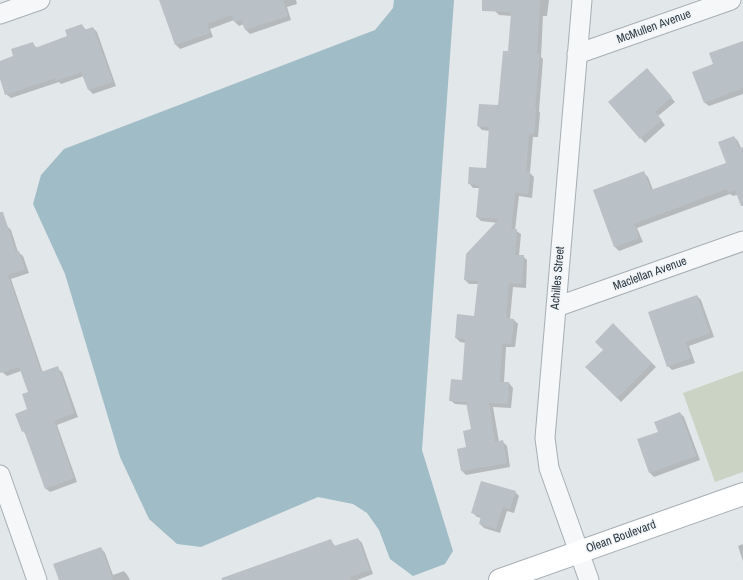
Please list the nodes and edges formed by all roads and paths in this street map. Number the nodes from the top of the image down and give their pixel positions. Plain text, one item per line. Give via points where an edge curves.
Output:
1 (40, 0) edge
2 (582, 0) edge
3 (731, 0) edge
4 (0, 14) edge
5 (577, 54) junction
6 (743, 241) edge
7 (556, 307) junction
8 (0, 475) edge
9 (743, 494) edge
10 (579, 552) junction
11 (37, 580) edge
12 (500, 580) edge
13 (588, 580) edge

1 - 4 street
2 - 5 street, Achilles Street
3 - 5 street, McMullen Avenue
5 - 7 street, Achilles Street
6 - 7 street, Maclellan Avenue
7 - 10 street, Achilles Street via 545,438 549,468
8 - 11 street
9 - 10 street, Olean Boulevard
10 - 12 street, Olean Boulevard
10 - 13 street, Achilles Street

